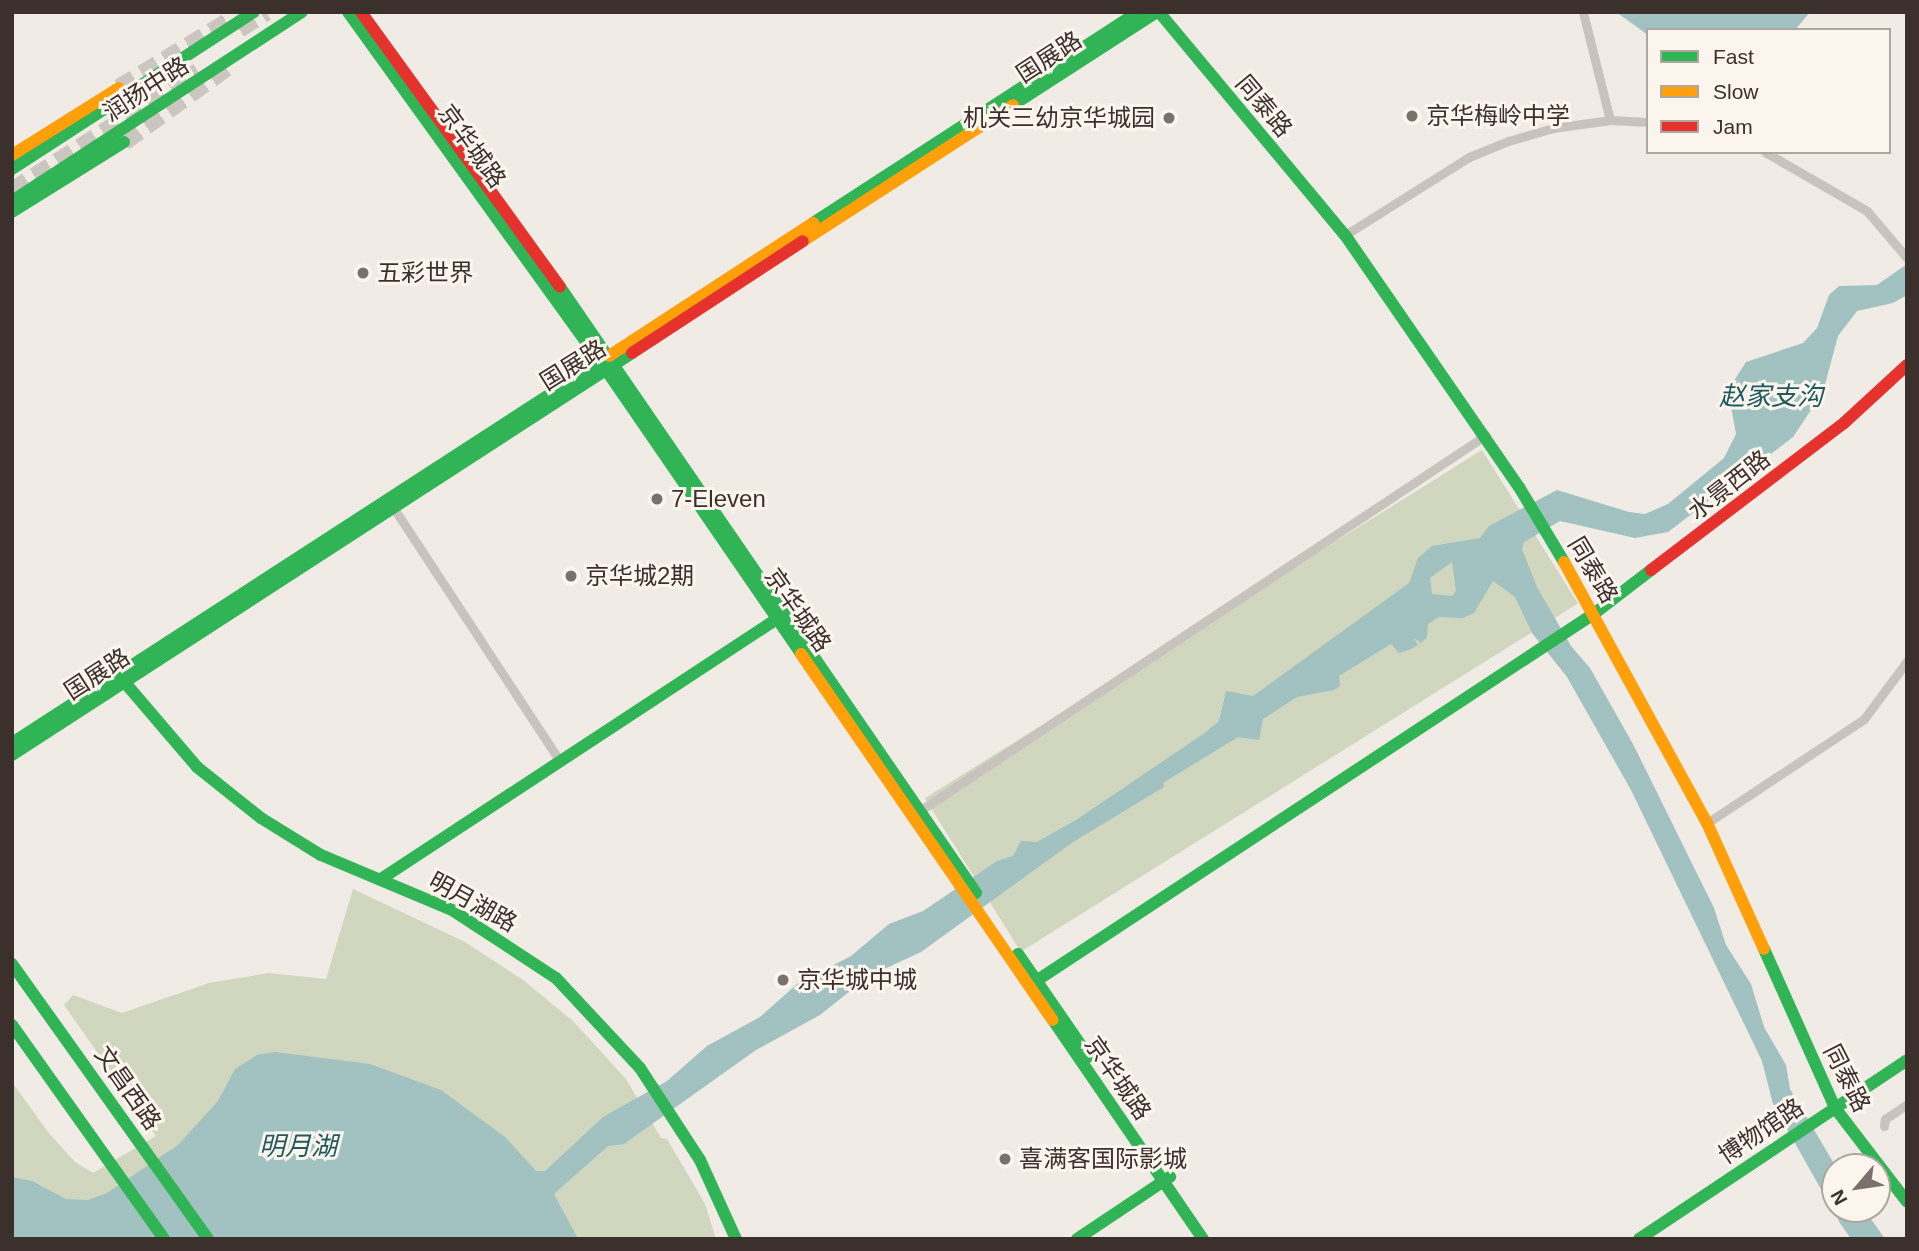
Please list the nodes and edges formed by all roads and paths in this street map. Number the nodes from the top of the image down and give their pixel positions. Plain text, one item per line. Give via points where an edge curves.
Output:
1 (254, 12) edge
2 (302, 12) edge
3 (348, 12) edge
4 (361, 12) edge
5 (1138, 12) edge
6 (1158, 12) edge
7 (1583, 12) edge
8 (119, 88) tunnel mouth
9 (1610, 120) junction
10 (1646, 122) edge
11 (124, 142) tunnel mouth
12 (1768, 154) edge
13 (12, 155) edge
14 (12, 169) edge
15 (12, 201) edge
16 (12, 212) edge
17 (1345, 235) junction
18 (1907, 258) edge
19 (607, 363) junction
20 (1907, 365) edge
21 (1486, 435) junction
22 (389, 501) junction
23 (1595, 613) junction
24 (783, 615) junction
25 (1907, 661) edge
26 (121, 678) junction
27 (12, 743) edge
28 (12, 755) edge
29 (559, 760) junction
30 (921, 810) junction
31 (1707, 823) junction
32 (956, 870) junction
33 (381, 879) junction
34 (995, 927) junction
35 (12, 964) edge
36 (1036, 981) junction
37 (12, 1025) edge
38 (1907, 1060) edge
39 (1907, 1104) edge
40 (1835, 1108) junction
41 (1884, 1126) dead end
42 (1167, 1178) junction
43 (1907, 1202) edge
44 (163, 1239) edge
45 (208, 1239) edge
46 (736, 1239) edge
47 (1077, 1239) edge
48 (1203, 1239) edge
49 (1213, 1239) edge
50 (1639, 1239) edge

1 - 14 main road, 润扬中路
2 - 15 main road, 润扬中路
3 - 19 main road, 京华城路
4 - 19 main road, 京华城路
5 - 19 main road, 国展路
6 - 17 main road, 同泰路
6 - 19 main road, 国展路
7 - 9 street
8 - 13 main road
9 - 10 street
9 - 17 street via 1553,128 1469,157
11 - 16 main road
12 - 18 street via 1867,211
17 - 21 main road, 同泰路
19 - 22 main road, 国展路
19 - 24 main road, 京华城路
20 - 23 main road, 水景西路 via 1844,423
21 - 23 main road, 同泰路
21 - 30 street
22 - 26 main road, 国展路
22 - 29 street
23 - 31 main road, 同泰路
23 - 36 main road, 水景西路
24 - 29 main road
24 - 30 main road, 京华城路
24 - 32 main road, 京华城路
25 - 31 street via 1864,719
26 - 27 main road, 国展路
26 - 28 main road, 国展路
26 - 33 main road, 明月湖路 via 197,767 261,818 321,855
29 - 33 main road
30 - 32 main road, 京华城路
31 - 40 main road, 同泰路
32 - 34 main road, 京华城路
33 - 46 main road, 明月湖路 via 452,910 556,978 640,1068 724,1206
34 - 36 main road, 京华城路
34 - 42 main road, 京华城路
35 - 45 main road, 文昌西路
36 - 42 main road, 京华城路
37 - 44 main road
38 - 40 main road, 博物馆路
39 - 41 street via 1885,1119
40 - 43 main road, 同泰路
40 - 50 main road, 博物馆路
42 - 47 main road
42 - 48 main road, 京华城路
42 - 49 main road, 京华城路

